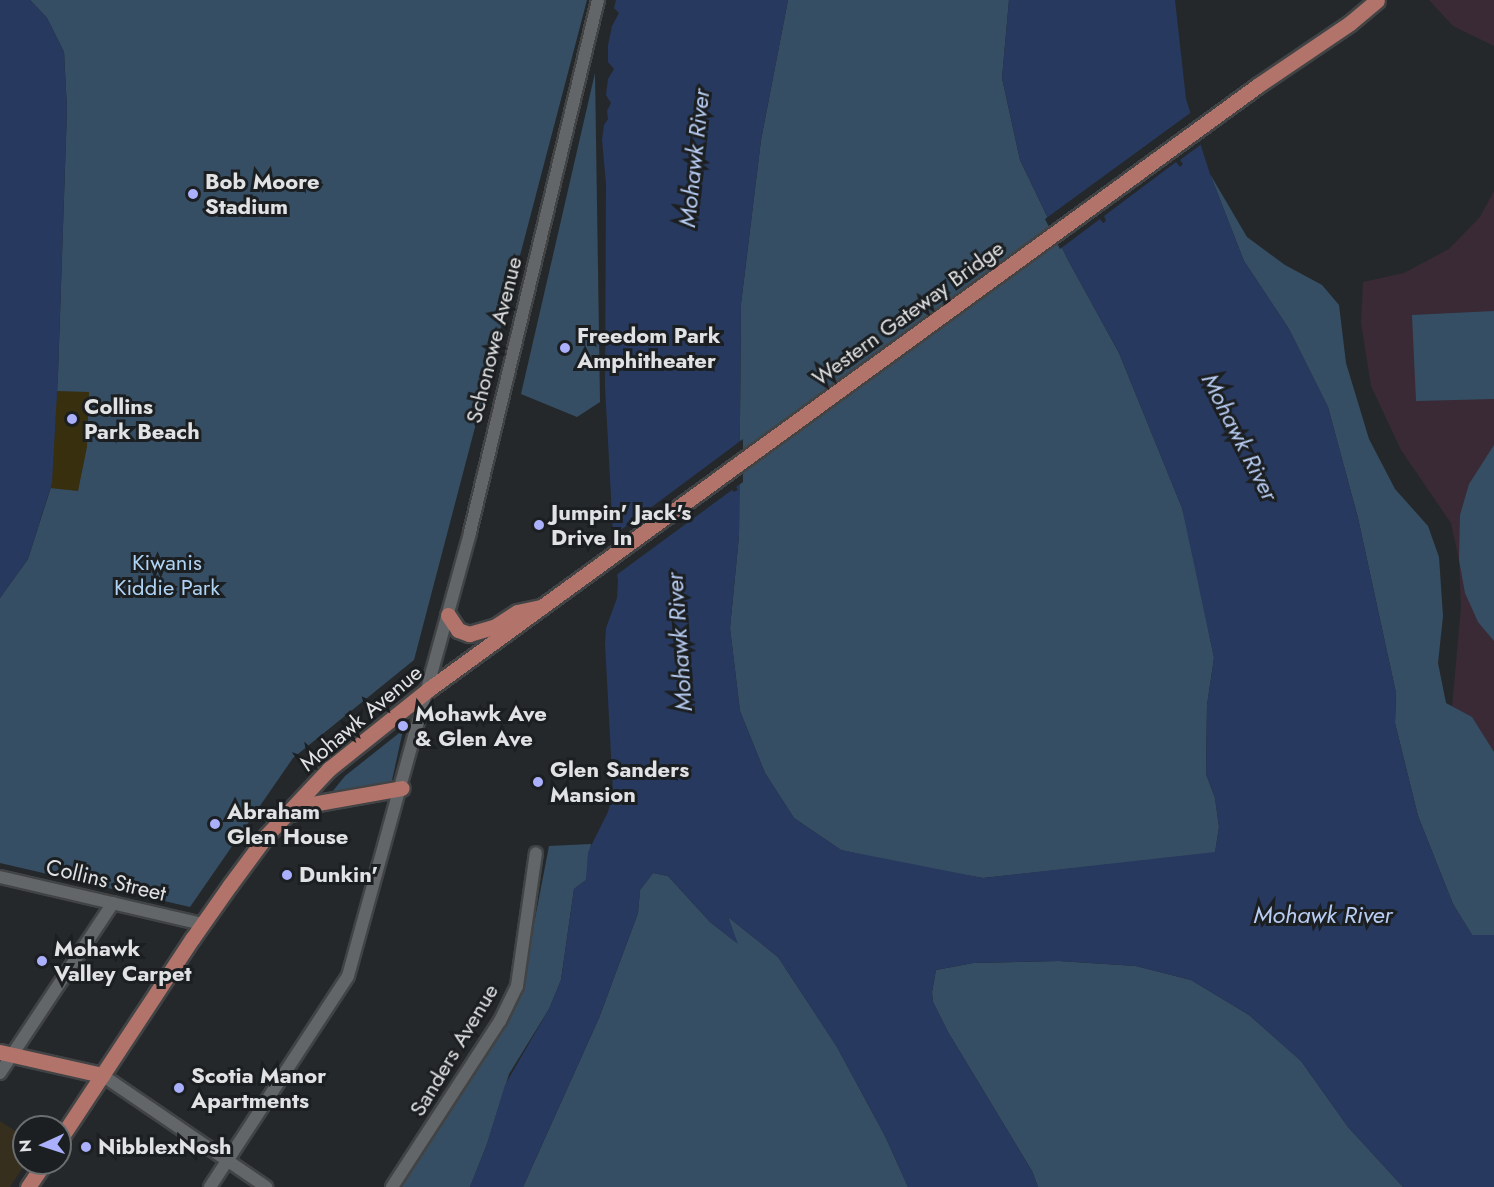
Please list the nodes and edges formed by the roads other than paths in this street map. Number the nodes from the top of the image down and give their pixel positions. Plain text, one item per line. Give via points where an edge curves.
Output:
1 (598, 0) edge
2 (1377, 0) edge
3 (585, 577) joint
4 (546, 606) junction
5 (448, 615) junction
6 (429, 689) junction
7 (402, 788) junction
8 (284, 817) junction
9 (536, 853) dead end
10 (0, 877) edge
11 (113, 903) junction
12 (202, 924) junction
13 (6, 1054) edge
14 (0, 1073) edge
15 (102, 1075) junction
16 (72, 1121) edge
17 (228, 1161) junction
18 (210, 1187) edge
19 (266, 1187) edge
20 (392, 1187) edge

1 - 5 street, Schonowe Avenue
2 - 3 main road, Western Gateway Bridge
3 - 4 main road, Mohawk Avenue
4 - 5 main road via 518,612 494,627 469,634 458,630
4 - 6 main road, Mohawk Avenue
5 - 6 street, Schonowe Avenue
6 - 7 street, Schonowe Avenue
6 - 8 main road, Mohawk Avenue via 329,768
7 - 8 main road via 312,804
7 - 17 street, Schonowe Avenue via 348,976
8 - 12 main road, Mohawk Avenue
9 - 20 street, Sanders Avenue via 517,986 500,1021
10 - 11 street, Collins Street
11 - 12 street, Collins Street
11 - 13 street
12 - 15 main road, Mohawk Avenue
13 - 14 street
13 - 15 main road
15 - 16 main road, Mohawk Avenue
15 - 17 street
17 - 18 street, Schonowe Avenue
17 - 19 street

